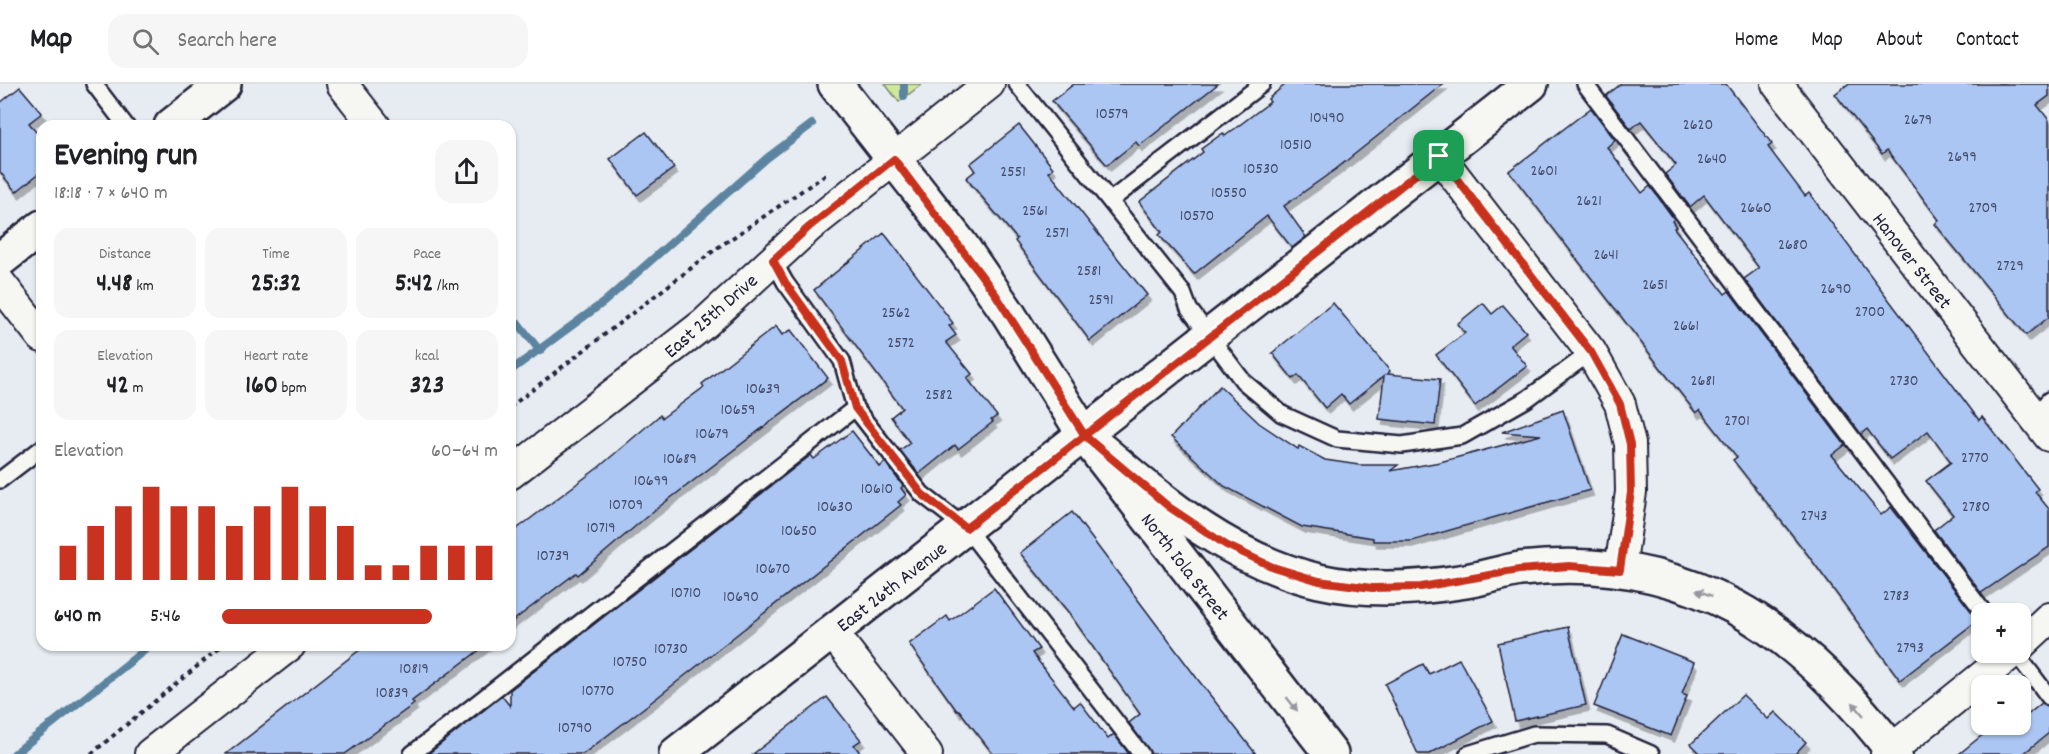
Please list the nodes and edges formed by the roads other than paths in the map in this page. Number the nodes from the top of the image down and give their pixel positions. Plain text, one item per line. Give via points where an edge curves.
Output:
1 (94, 84) edge
2 (225, 84) edge
3 (342, 84) edge
4 (835, 84) edge
5 (989, 84) edge
6 (1017, 84) edge
7 (1262, 84) edge
8 (1531, 84) edge
9 (1585, 84) edge
10 (1788, 88) edge
11 (121, 120) edge
12 (179, 120) edge
13 (370, 120) edge
14 (1439, 156) junction
15 (894, 159) junction
16 (1111, 200) junction
17 (36, 232) edge
18 (0, 260) edge
19 (773, 260) junction
20 (0, 283) edge
21 (36, 329) edge
22 (1209, 338) junction
23 (1591, 352) junction
24 (855, 408) junction
25 (2044, 418) edge
26 (1085, 436) junction
27 (36, 453) edge
28 (516, 469) edge
29 (0, 480) edge
30 (966, 528) junction
31 (1620, 570) junction
32 (1977, 603) edge
33 (2049, 618) edge
34 (832, 632) junction
35 (2031, 635) edge
36 (283, 651) edge
37 (2001, 663) edge
38 (2023, 663) edge
39 (2049, 697) edge
40 (160, 751) edge
41 (1891, 753) edge
42 (412, 754) edge
43 (676, 754) edge
44 (927, 754) edge
45 (1141, 754) edge
46 (1331, 754) edge
47 (1468, 754) edge
48 (1651, 754) edge

1 - 11 lane
2 - 12 street
3 - 13 street
4 - 15 street, North Iola Street
5 - 15 street, East 25th Drive
6 - 16 lane
7 - 16 lane
8 - 14 street, East 26th Avenue
9 - 32 lane
10 - 25 street, Hanover Street
14 - 22 street, East 26th Avenue
14 - 23 street
15 - 19 street, East 25th Drive
15 - 26 street, North Iola Street via 996,295
16 - 22 lane via 1183,293
17 - 18 street
19 - 24 lane via 842,361
19 - 28 street, East 25th Drive via 705,323
20 - 21 street
22 - 23 lane via 1243,381 1282,414 1336,439 1402,446 1462,436 1527,399
22 - 26 street, East 26th Avenue
23 - 31 street via 1620,404 1630,444 1631,492
24 - 30 lane via 922,494
24 - 42 lane
26 - 30 street, East 26th Avenue
26 - 31 street via 1169,507 1226,545 1273,567 1319,581 1372,588 1421,587 1519,570 1569,566
26 -> 46 street, North Iola Street
27 - 29 lane
30 - 34 street, East 26th Avenue
30 - 45 lane
41 -> 31 street via 1836,683 1804,652 1763,622 1719,598 1671,581
33 - 35 street
34 - 43 street, East 26th Avenue
34 - 44 street
36 - 40 street
37 - 41 street
38 - 39 lane
47 - 48 lane via 1534,734 1607,735

